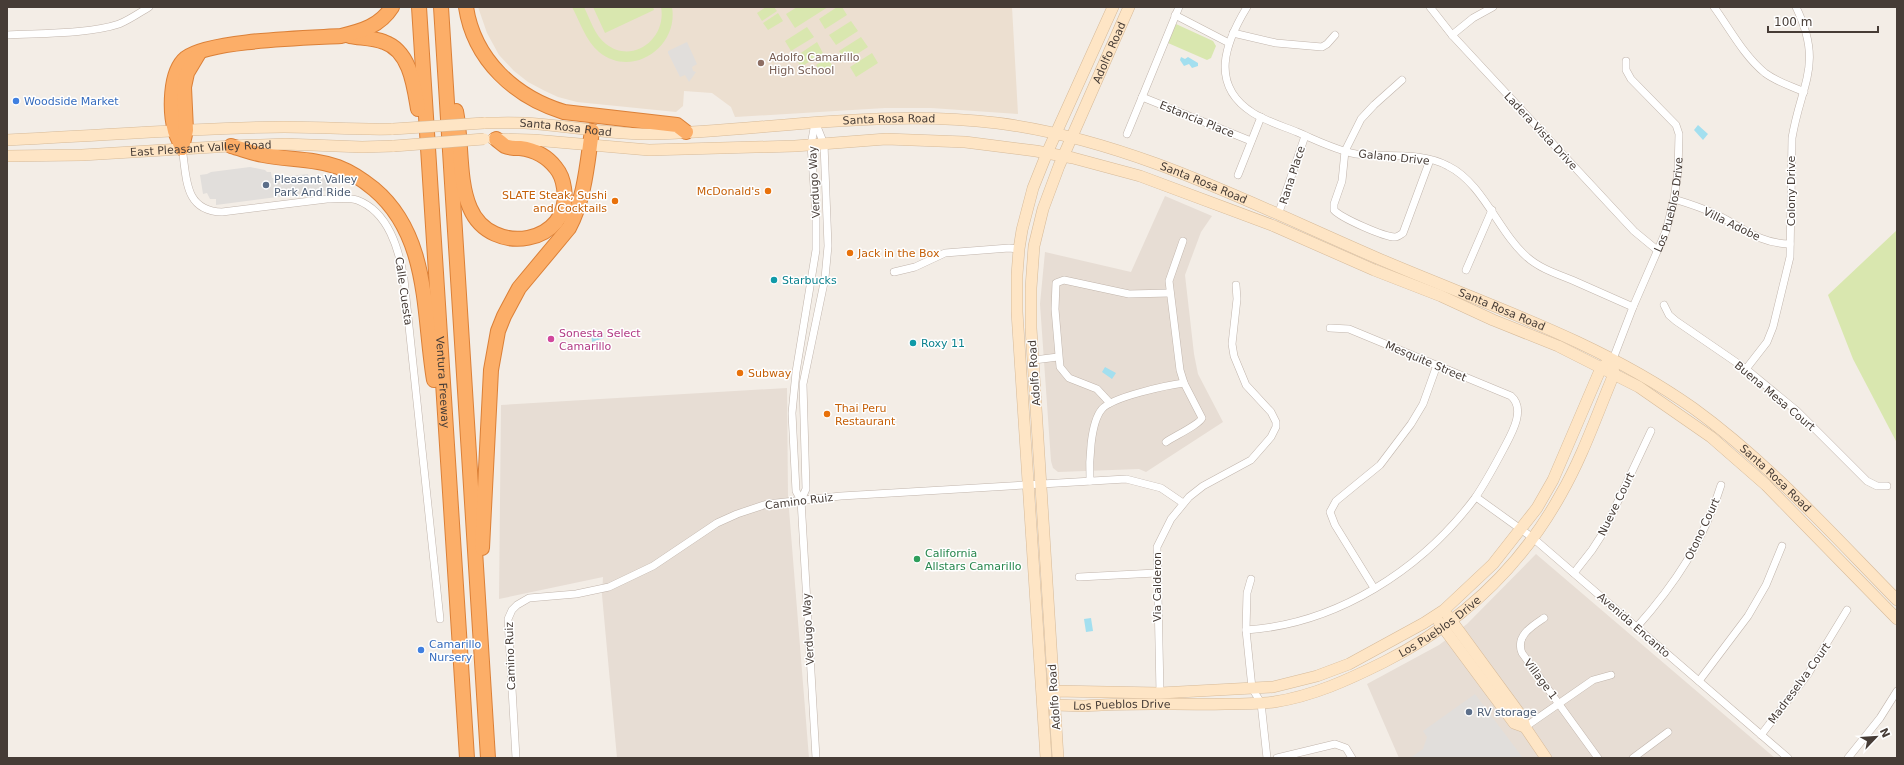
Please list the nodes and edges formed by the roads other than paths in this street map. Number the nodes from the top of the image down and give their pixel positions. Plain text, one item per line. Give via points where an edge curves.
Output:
1 (149, 7) edge
2 (392, 7) edge
3 (419, 7) edge
4 (441, 7) edge
5 (466, 7) edge
6 (1113, 7) edge
7 (1129, 7) edge
8 (1179, 7) edge
9 (1247, 7) edge
10 (1430, 7) edge
11 (1493, 7) edge
12 (1714, 7) edge
13 (1796, 7) edge
14 (1175, 15) junction
15 (442, 32) junction
16 (1233, 32) junction
17 (1336, 34) dead end
18 (7, 35) edge
19 (1452, 35) junction
20 (341, 36) junction
21 (1229, 43) junction
22 (1626, 61) dead end
23 (1402, 80) dead end
24 (1804, 92) junction
25 (1142, 97) junction
26 (1261, 117) junction
27 (816, 123) junction
28 (393, 129) joint
29 (180, 131) junction
30 (592, 131) junction
31 (686, 132) junction
32 (1056, 134) junction
33 (1127, 134) dead end
34 (1305, 136) junction
35 (1072, 138) junction
36 (490, 139) junction
37 (7, 140) edge
38 (1252, 141) junction
39 (824, 144) junction
40 (811, 145) junction
41 (231, 146) junction
42 (394, 146) joint
43 (590, 146) junction
44 (182, 148) junction
45 (1345, 151) junction
46 (1047, 153) junction
47 (7, 156) edge
48 (1064, 156) junction
49 (1430, 160) junction
50 (1238, 175) dead end
51 (429, 176) junction
52 (1674, 199) junction
53 (1492, 210) junction
54 (1278, 215) junction
55 (1183, 241) dead end
56 (1790, 244) junction
57 (1019, 249) junction
58 (1657, 250) junction
59 (1466, 270) dead end
60 (894, 272) dead end
61 (1236, 285) dead end
62 (1170, 293) junction
63 (1664, 305) dead end
64 (1633, 307) junction
65 (1330, 328) dead end
66 (1058, 357) junction
67 (1613, 359) junction
68 (1034, 360) junction
69 (1437, 365) junction
70 (1601, 368) junction
71 (1746, 369) junction
72 (1614, 374) junction
73 (1184, 384) junction
74 (1110, 403) junction
75 (1651, 431) dead end
76 (1166, 442) dead end
77 (448, 461) junction
78 (1090, 481) junction
79 (1041, 484) junction
80 (1028, 485) junction
81 (1721, 485) dead end
82 (1886, 486) dead end
83 (1476, 496) junction
84 (801, 500) junction
85 (1182, 503) junction
86 (1522, 529) junction
87 (1533, 538) junction
88 (1782, 546) dead end
89 (1156, 572) junction
90 (1574, 573) junction
91 (1079, 577) dead end
92 (1251, 579) dead end
93 (1374, 588) junction
94 (1897, 600) edge
95 (479, 609) junction
96 (1847, 610) dead end
97 (1439, 614) junction
98 (1544, 618) dead end
99 (440, 619) dead end
100 (1897, 619) edge
101 (1447, 625) junction
102 (1636, 628) junction
103 (1246, 630) junction
104 (1477, 656) junction
105 (1467, 662) junction
106 (1610, 675) dead end
107 (1698, 681) junction
108 (1252, 688) junction
109 (1054, 691) junction
110 (1897, 691) edge
111 (1160, 692) junction
112 (1043, 697) junction
113 (1558, 702) junction
114 (1262, 703) junction
115 (1055, 705) junction
116 (1525, 727) junction
117 (1668, 732) dead end
118 (1761, 735) junction
119 (467, 758) edge
120 (488, 758) edge
121 (516, 758) edge
122 (816, 758) edge
123 (1046, 758) edge
124 (1058, 758) edge
125 (1267, 758) edge
126 (1277, 758) edge
127 (1352, 758) edge
128 (1546, 758) edge
129 (1598, 758) edge
130 (1633, 758) edge
131 (1788, 758) edge
132 (1848, 758) edge

1 - 18 street via 109,27
2 - 20 highway via 382,20 370,28
3 - 51 highway, Ventura Freeway
4 - 15 highway, Ventura Freeway
5 - 31 highway via 474,37 487,58 511,85 528,97 564,112 677,125
6 - 32 main road, Adolfo Road
7 - 35 main road, Adolfo Road
8 - 14 street
9 - 16 street, Galano Drive
10 - 19 street, Ladera Vista Drive
11 - 19 street via 1473,18
12 - 24 street via 1758,67 1775,79
13 - 24 street, Colony Drive via 1804,23 1809,49 1810,62
14 - 21 street
14 - 25 street
15 - 36 highway via 457,114 466,198 471,211 485,228 504,238 524,239 541,234 558,218 563,208 565,195 558,170 538,152 506,147
15 - 95 highway, Ventura Freeway
16 - 17 street via 1276,43 1322,47
16 - 21 street, Galano Drive
19 - 58 street, Ladera Vista Drive via 1634,231
20 - 29 highway via 217,46 200,53 187,73
20 - 51 highway via 383,41 395,48 405,60 415,90
21 - 26 street, Galano Drive via 1224,57 1224,67 1230,87 1240,102
22 - 52 street, Los Pueblos Drive via 1626,70 1632,79 1676,125 1679,134
23 - 45 street via 1365,114
24 - 56 street, Colony Drive via 1792,138
25 - 33 street
25 - 38 street, Estancia Place
26 - 34 street, Galano Drive
26 - 38 street
27 - 31 main road, Santa Rosa Road
27 - 32 main road, Santa Rosa Road via 886,118 934,118 997,123
27 - 39 street, Verdugo Way
27 - 40 street, Verdugo Way
28 - 29 main road, East Pleasant Valley Road via 284,127
28 - 30 main road, Santa Rosa Road, bridge via 535,123
29 - 37 main road, East Pleasant Valley Road
29 - 44 highway
30 - 31 main road, Santa Rosa Road via 649,134
30 - 43 highway
32 - 35 main road, Santa Rosa Road
32 - 46 main road, Adolfo Road
34 - 45 street, Galano Drive
34 - 54 street, Rana Place
35 - 48 main road, Adolfo Road
35 - 54 main road, Santa Rosa Road via 1139,157
36 - 42 main road, Santa Rosa Road, bridge
36 - 43 main road, Santa Rosa Road via 534,140
38 - 50 street
39 - 40 main road, Santa Rosa Road
39 - 46 main road, Santa Rosa Road via 886,139 924,140 992,144
39 - 84 street, Verdugo Way via 828,246 825,278 804,384 806,489
40 - 43 main road, Santa Rosa Road via 649,150
40 - 84 street, Verdugo Way via 816,250 792,412 796,491
41 - 42 main road, East Pleasant Valley Road
41 - 44 main road, East Pleasant Valley Road
41 - 77 highway via 263,155 320,162 338,167 367,183 398,216 413,245 419,264
43 - 95 highway via 580,205 575,217 569,228 519,288 498,331 491,370
44 - 47 main road, East Pleasant Valley Road via 82,155
44 - 99 street, Calle Cuesta via 188,189 192,197 205,209 222,212 342,198 357,200 369,206 390,232 397,247 404,279
45 - 49 street, Galano Drive
45 - 49 street via 1342,181 1334,210 1345,218 1394,237 1403,233
46 - 48 main road, Santa Rosa Road
46 - 57 main road, Adolfo Road via 1030,199
48 - 68 main road, Adolfo Road via 1047,196 1034,246 1030,304
48 - 70 main road, Santa Rosa Road via 1096,162 1140,176 1274,226 1558,346
49 - 53 street, Galano Drive via 1449,166 1459,173
51 - 77 highway, Ventura Freeway
52 - 56 street, Villa Adobe via 1713,213 1757,237
52 - 58 street, Los Pueblos Drive via 1666,231
53 - 59 street
53 - 64 street, Galano Drive via 1524,254 1537,264
54 - 67 main road, Santa Rosa Road via 1563,335
55 - 62 street via 1170,279
56 - 71 street, Colony Drive via 1790,257 1773,327 1767,342
57 - 60 street via 945,253 915,268
57 - 80 main road, Adolfo Road via 1017,305
58 - 64 street, Los Pueblos Drive
61 - 85 street, Via Calderon via 1232,344 1234,356 1246,385 1271,412 1276,427 1271,437 1251,460 1202,486
62 - 66 street via 1131,294 1059,281 1055,285
62 - 73 street via 1179,368
63 - 71 street, Buena Mesa Court via 1676,321
64 - 67 street, Los Pueblos Drive
65 - 69 street, Mesquite Street via 1349,329
66 - 68 street
66 - 74 street via 1060,367 1067,377 1097,389
67 - 70 main road, Los Pueblos Drive
67 - 72 main road, Los Pueblos Drive
67 - 94 main road, Santa Rosa Road via 1688,405 1746,449
68 - 79 main road, Adolfo Road
69 - 83 street, Mesquite Street via 1511,396 1518,404 1511,436
69 - 93 street via 1423,404 1411,424 1380,465 1336,501 1330,512 1335,526
70 - 72 main road, Santa Rosa Road
70 - 86 main road, Los Pueblos Drive via 1553,480
71 - 82 street, Buena Mesa Court via 1796,411 1868,480 1877,486
72 - 87 main road, Los Pueblos Drive via 1562,493
72 - 100 main road, Santa Rosa Road via 1640,387 1732,455 1766,485
73 - 74 street via 1140,393
73 - 76 street via 1202,420
74 - 78 street via 1102,410 1097,420 1089,455
75 - 90 street, Nueve Court via 1603,533
77 - 119 highway, Ventura Freeway
78 - 79 street, Camino Ruiz
78 - 85 street, Camino Ruiz via 1126,479 1142,482 1169,492
79 - 80 street, Camino Ruiz
79 - 109 main road, Adolfo Road
80 - 84 street, Camino Ruiz
80 - 112 main road, Adolfo Road
81 - 102 street, Otono Court via 1689,559 1674,583
83 - 86 street, Avenida Encanto
83 - 93 street via 1435,544 1418,559
84 - 121 street, Camino Ruiz via 767,504 737,514 699,535 653,566 609,586 585,593 529,598 517,605 508,620
84 - 122 street, Verdugo Way
85 - 89 street, Via Calderon via 1157,547
86 - 87 street, Avenida Encanto
86 - 97 main road, Los Pueblos Drive via 1493,564
87 - 90 street, Avenida Encanto
87 - 101 main road, Los Pueblos Drive via 1497,581
88 - 107 street via 1766,585 1748,616
89 - 91 street
89 - 111 street, Via Calderon
90 - 102 street, Avenida Encanto
92 - 103 street via 1247,593
93 - 103 street via 1318,615 1266,629
95 - 120 highway, Ventura Freeway
96 - 118 street, Madreselva Court via 1808,674
97 - 101 main road
97 - 108 main road, Los Pueblos Drive via 1349,664 1289,684
98 - 113 street, Village 1 via 1522,636 1520,648 1525,659
101 - 104 main road
101 - 105 main road
101 - 114 main road, Los Pueblos Drive via 1388,660 1319,692
102 - 107 street, Avenida Encanto
103 - 108 street
104 - 105 main road
104 - 116 main road via 1522,717
105 - 116 main road via 1514,723
106 - 113 street, Village 1 via 1593,680
107 - 118 street, Avenida Encanto
108 - 111 main road, Los Pueblos Drive
108 - 114 street
109 - 111 main road, Los Pueblos Drive
109 - 112 main road, Los Pueblos Drive
109 - 115 main road, Adolfo Road
110 - 132 street via 1880,718
112 - 115 main road
112 - 123 main road, Adolfo Road
113 - 116 street, Village 1
113 - 129 street, Village 1
114 - 115 main road, Los Pueblos Drive
114 - 125 street
115 - 124 main road, Adolfo Road
116 - 128 main road
117 - 130 street
118 - 131 street, Avenida Encanto
126 - 127 street via 1336,744 1344,746

